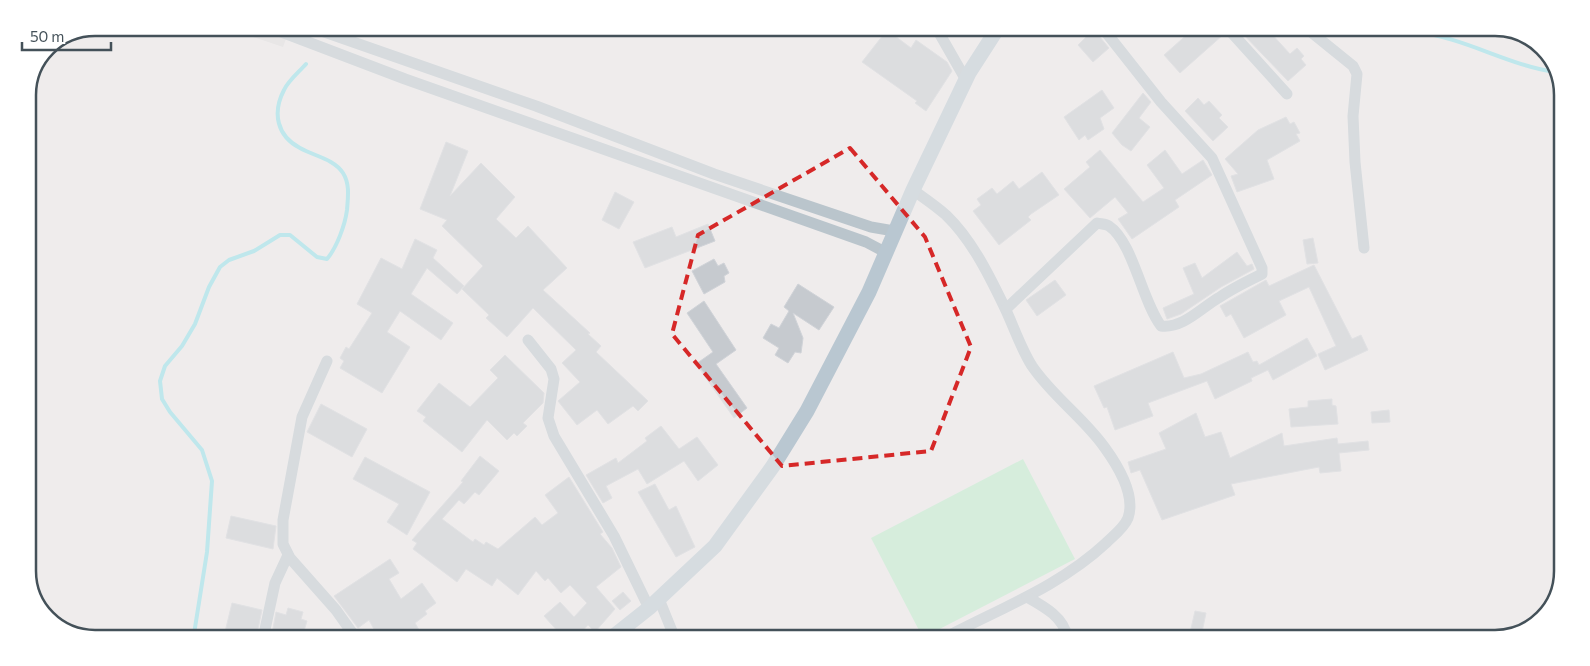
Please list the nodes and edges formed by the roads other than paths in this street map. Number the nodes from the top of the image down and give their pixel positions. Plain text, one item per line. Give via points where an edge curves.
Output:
1 (292, 36) edge
2 (336, 36) edge
3 (941, 36) edge
4 (993, 36) edge
5 (1109, 36) edge
6 (1235, 36) edge
7 (1316, 36) edge
8 (966, 80) junction
9 (1287, 94) dead end
10 (913, 190) junction
11 (894, 231) junction
12 (1364, 248) dead end
13 (885, 252) junction
14 (1006, 309) junction
15 (528, 340) dead end
16 (327, 361) dead end
17 (288, 554) junction
18 (1027, 597) junction
19 (654, 603) junction
20 (265, 630) edge
21 (350, 630) edge
22 (620, 630) edge
23 (670, 630) edge
24 (958, 630) edge
25 (1063, 630) edge

1 - 13 street via 404,79 866,242
2 - 11 street via 536,106 714,174 871,227
3 - 8 street
4 - 8 main road
5 - 14 street via 1212,158 1262,274 1170,328 1161,326 1118,235 1108,225 1097,223
6 - 9 street
7 - 12 street via 1353,66 1357,74 1353,116
8 - 10 main road
10 - 11 main road
10 - 14 street via 945,214 964,235
11 - 13 main road
13 - 19 main road via 807,411 773,466 716,546
14 - 18 street via 1031,364 1048,388 1083,420 1105,448 1130,496 1128,518 1117,532 1058,581
15 - 19 street via 551,369 554,379 548,418 554,436
16 - 17 street via 301,426 283,520 283,544
17 - 20 street via 275,583
17 - 21 street
18 - 24 street
18 - 25 street via 1049,609
19 - 22 main road
19 - 23 street

